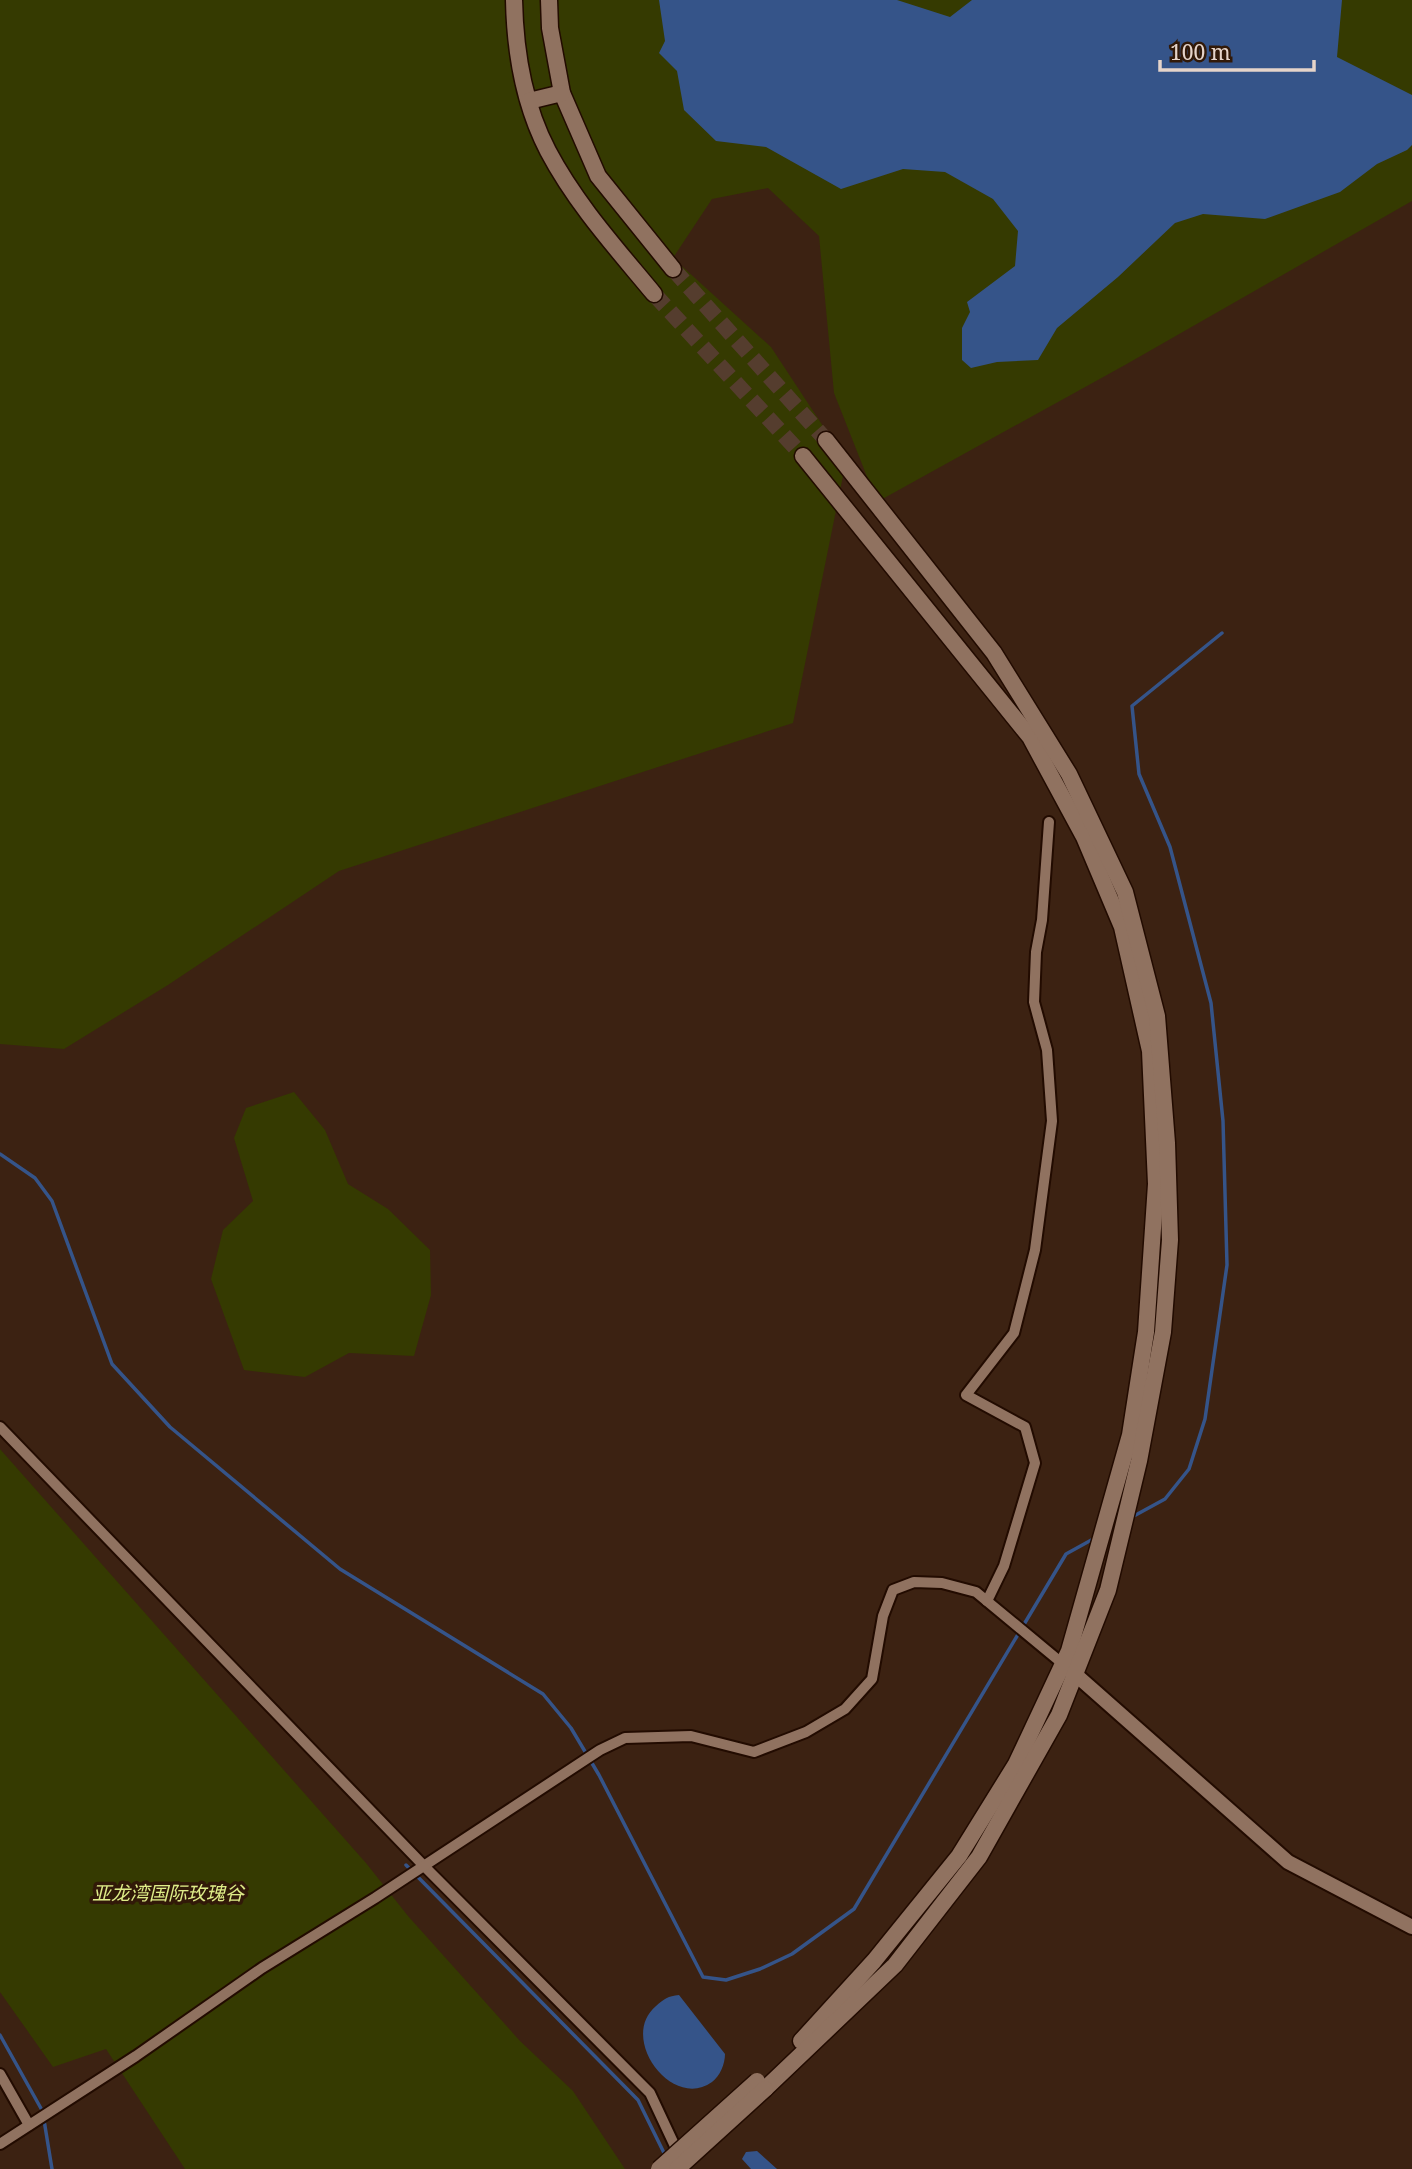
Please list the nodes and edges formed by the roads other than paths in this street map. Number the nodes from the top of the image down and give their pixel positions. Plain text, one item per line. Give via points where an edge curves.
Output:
1 (514, 0) edge
2 (549, 0) edge
3 (562, 93) junction
4 (529, 101) junction
5 (673, 269) tunnel mouth
6 (654, 294) tunnel mouth
7 (825, 440) tunnel mouth
8 (803, 456) tunnel mouth
9 (1049, 822) dead end
10 (1166, 1298) junction
11 (1149, 1300) junction
12 (1150, 1359) junction
13 (0, 1427) edge
14 (988, 1601) junction
15 (1063, 1664) joint
16 (1076, 1675) junction
17 (424, 1866) junction
18 (1412, 1927) edge
19 (0, 2074) edge
20 (761, 2085) junction
21 (29, 2125) junction
22 (0, 2144) edge
23 (659, 2169) edge
24 (677, 2169) edge
25 (685, 2169) edge

1 - 4 main road via 520,66
2 - 3 main road
3 - 4 main road
3 - 5 main road via 598,176
4 - 6 main road via 548,150 589,216
7 - 10 main road via 994,653 1069,774 1125,892 1157,1016 1167,1143 1170,1240
8 - 11 main road via 1030,737 1084,837 1122,927 1150,1051 1156,1184
9 - 14 street via 1034,1002 1047,1050 1052,1121 1035,1250 1014,1333 966,1395 1025,1427 1035,1463 1004,1566
10 - 11 main road via 1157,1318 1150,1312
10 - 12 main road via 1163,1332
11 - 12 main road
12 - 16 main road via 1139,1461 1108,1590
12 - 20 main road via 1069,1651 1016,1764 959,1856 874,1961
13 - 17 street
14 - 15 street
14 - 17 street via 976,1592 942,1583 914,1582 893,1590 883,1616 872,1679 845,1709 806,1732 754,1752 691,1736 625,1738 579,1763
15 - 16 street
16 - 18 street via 1289,1862
16 - 20 main road via 1059,1715 979,1857 895,1965
17 - 21 street via 262,1968
17 - 25 street via 650,2093
19 - 21 street
20 - 23 main road, bridge
20 - 24 main road, bridge
21 - 22 street

